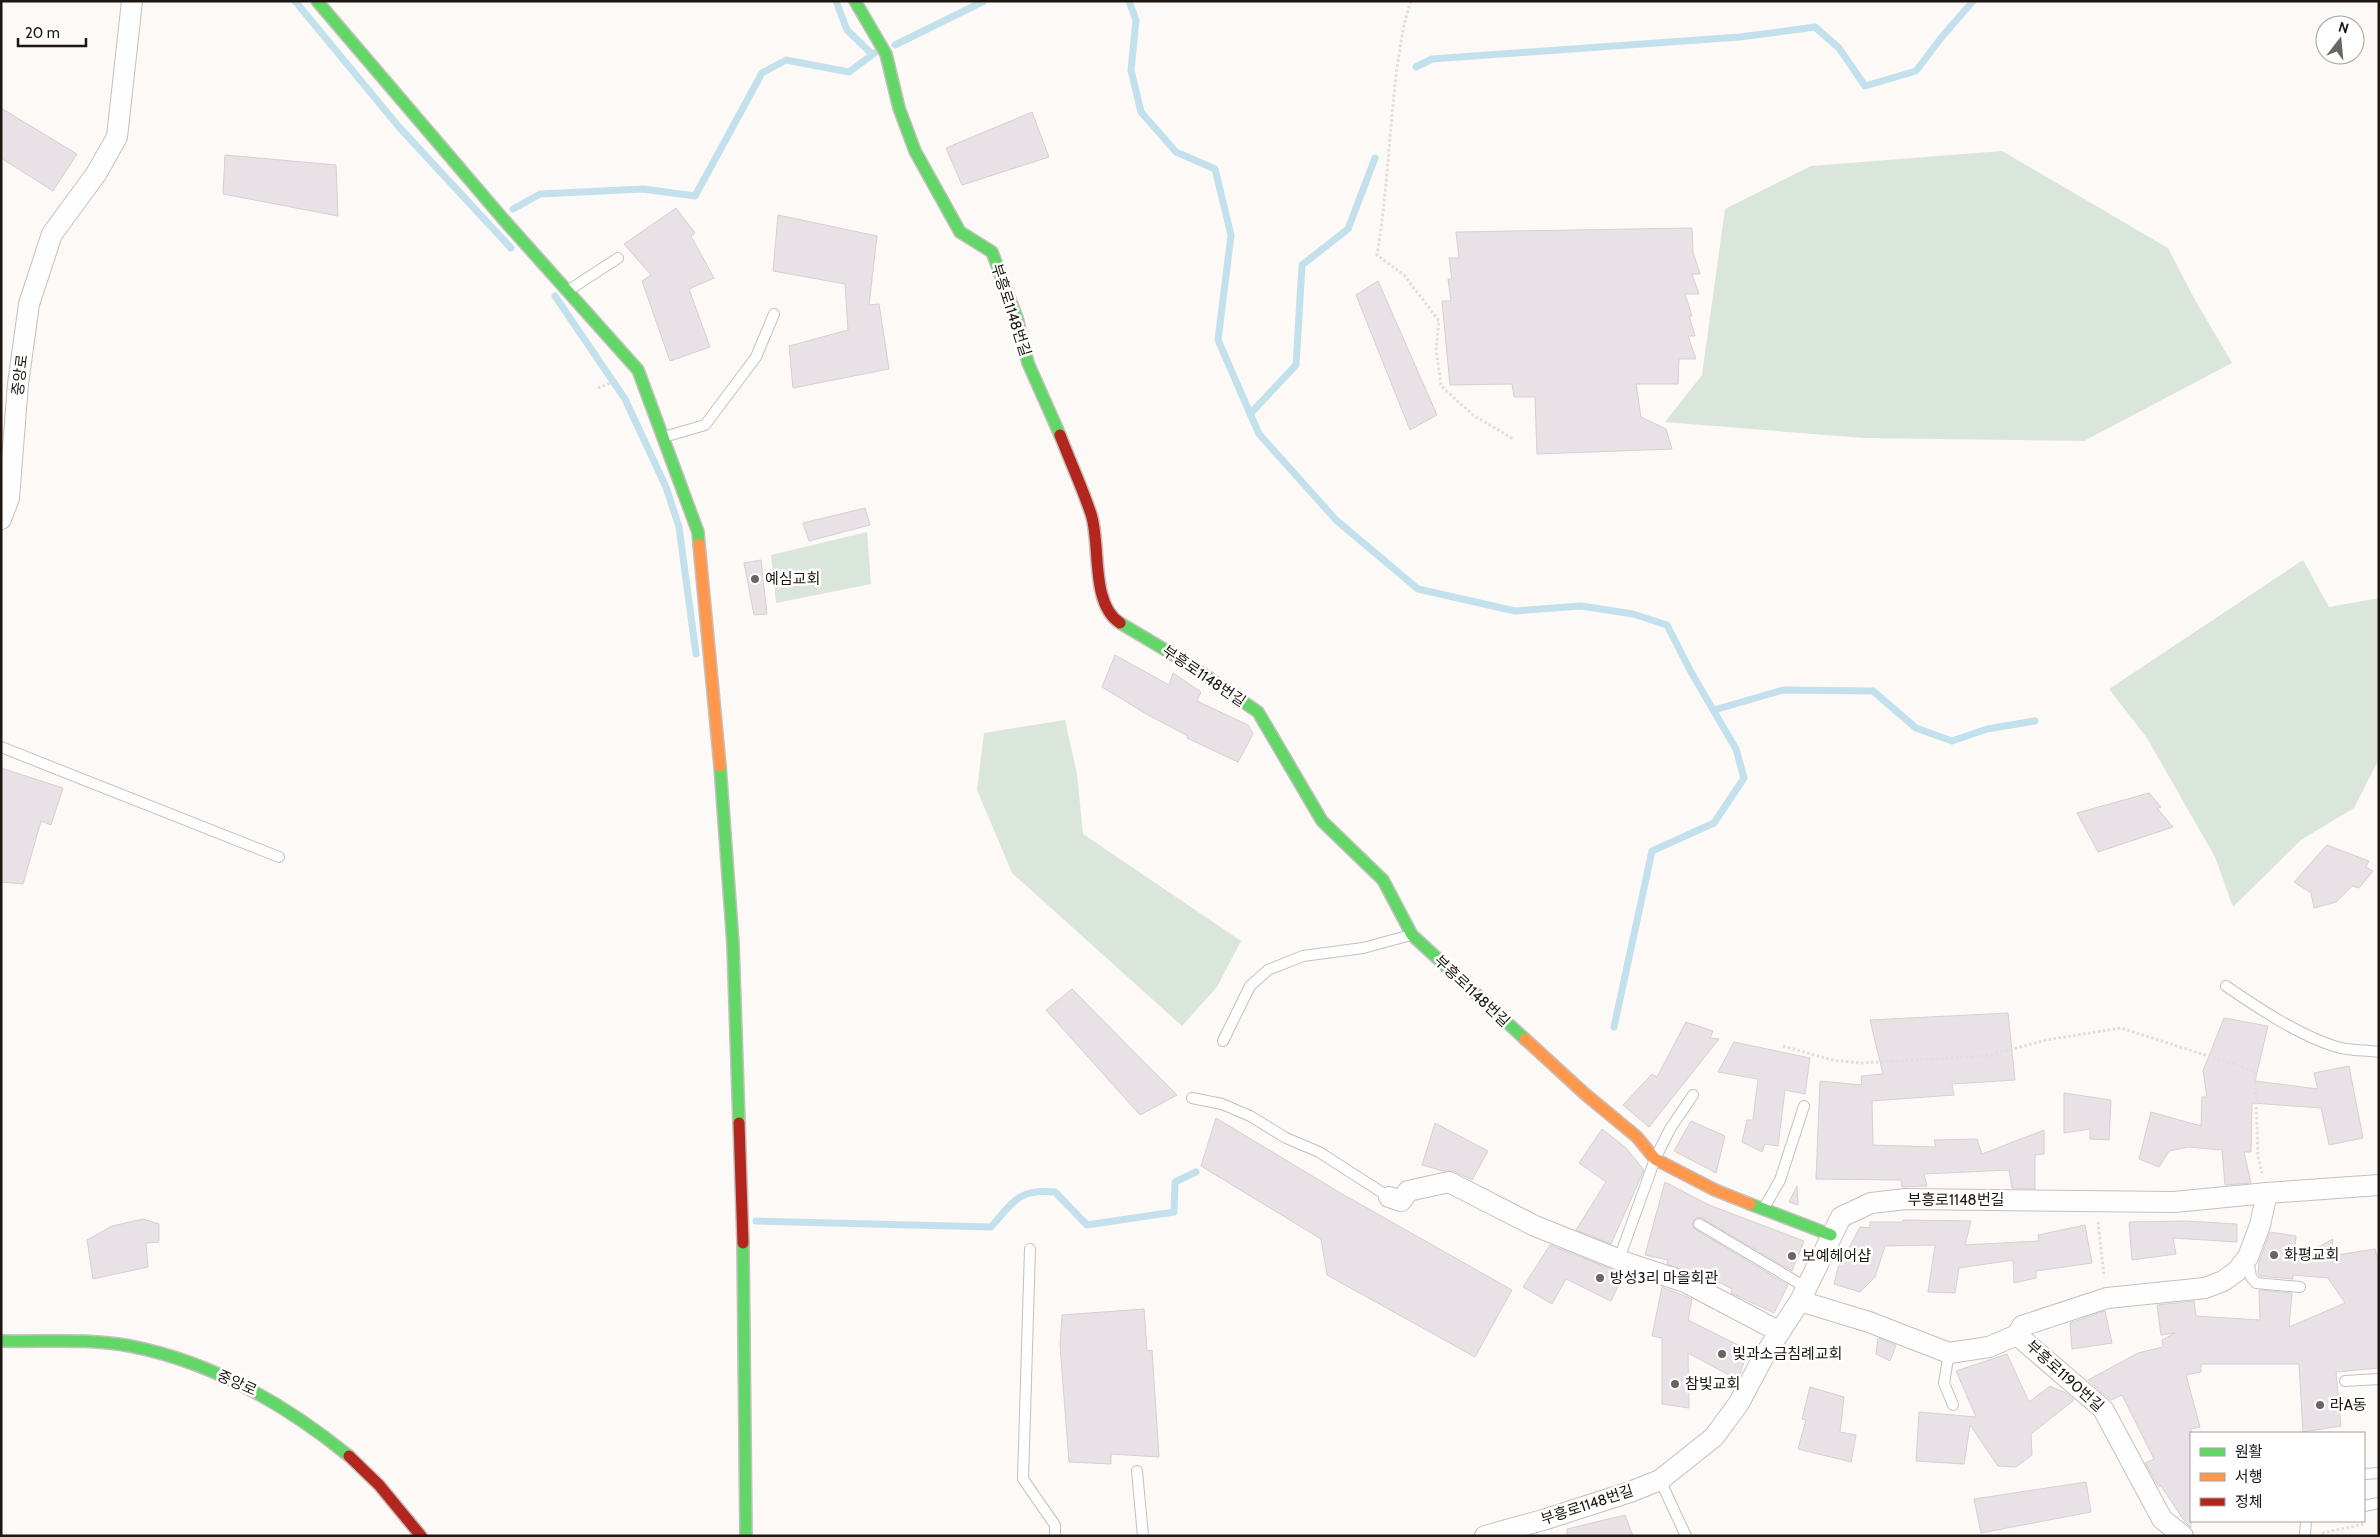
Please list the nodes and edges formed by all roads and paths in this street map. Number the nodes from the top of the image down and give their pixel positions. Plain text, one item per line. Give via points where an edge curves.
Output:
1 (132, 1) edge
2 (318, 1) edge
3 (855, 1) edge
4 (1411, 1) edge
5 (618, 258) dead end
6 (568, 291) junction
7 (774, 314) dead end
8 (623, 377) dead end
9 (598, 388) dead end
10 (663, 438) junction
11 (1513, 439) dead end
12 (1, 518) edge
13 (1, 747) edge
14 (278, 857) dead end
15 (1412, 935) junction
16 (2226, 986) dead end
17 (1223, 1041) dead end
18 (1783, 1046) dead end
19 (2379, 1052) edge
20 (1693, 1095) dead end
21 (1192, 1098) dead end
22 (1804, 1106) dead end
23 (1655, 1159) junction
24 (2379, 1185) edge
25 (2267, 1193) junction
26 (2095, 1201) junction
27 (1395, 1203) joint
28 (1764, 1209) junction
29 (1699, 1224) dead end
30 (1831, 1235) junction
31 (1030, 1249) dead end
32 (2248, 1257) junction
33 (1619, 1259) junction
34 (2300, 1287) dead end
35 (1804, 1294) junction
36 (2107, 1298) junction
37 (1780, 1332) junction
38 (2018, 1335) junction
39 (1, 1341) edge
40 (86, 1342) junction
41 (9, 1353) dead end
42 (1949, 1353) junction
43 (2379, 1379) edge
44 (2345, 1381) dead end
45 (1953, 1405) dead end
46 (1137, 1471) dead end
47 (2379, 1473) edge
48 (2365, 1474) edge
49 (1660, 1480) junction
50 (2379, 1503) edge
51 (2365, 1506) edge
52 (2370, 1523) dead end
53 (2309, 1534) edge
54 (421, 1536) edge
55 (746, 1536) edge
56 (1055, 1536) edge
57 (1143, 1536) edge
58 (1485, 1536) edge
59 (1686, 1536) edge
60 (2183, 1536) edge

1 - 12 street, 중앙로 via 117,137 96,174 52,234 29,304 18,384 9,498
2 - 6 street
3 - 15 street, 부흥로1148번길 via 886,54 899,108 915,151 960,232 992,252 1017,318 1028,363 1092,516 1100,591 1114,619 1189,664 1258,712 1322,822 1383,880
4 - 11 path via 1403,21 1377,255 1404,275 1440,321 1436,348 1441,386 1473,415
5 - 6 lane
6 - 10 street via 638,370
7 - 10 lane via 756,357 705,424
8 - 9 path
10 - 55 street via 698,532 717,727 733,944 744,1310
13 - 14 lane
15 - 17 lane via 1363,948 1303,956 1268,970 1250,986
15 - 23 street, 부흥로1148번길 via 1585,1094 1637,1137
16 - 19 lane via 2323,1042 2339,1048
18 - 25 path via 1832,1060 1861,1062 1987,1056 2046,1040 2121,1028 2255,1071 2258,1157
20 - 23 lane
21 - 27 lane via 1222,1104 1250,1116 1286,1138 1319,1152
22 - 28 lane via 1780,1180
23 - 28 street, 부흥로1148번길 via 1715,1190
23 - 33 lane
24 - 25 street, 부흥로1148번길
25 - 26 street, 부흥로1148번길 via 2174,1202
25 - 32 street
26 - 30 street, 부흥로1148번길 via 1974,1198 1871,1204 1841,1217
26 - 36 path
27 - 33 street via 1408,1191 1449,1182 1535,1226
28 - 30 street, 부흥로1148번길
29 - 35 lane
30 - 35 street, 부흥로1148번길
31 - 56 lane via 1023,1479 1055,1525
32 - 34 lane via 2251,1277 2256,1282
32 - 36 street via 2223,1282 2205,1288
33 - 37 street via 1685,1282
35 - 37 street, 부흥로1148번길
35 - 42 street, 부흥로1190번길
36 - 38 street via 2022,1326
37 - 49 street, 부흥로1148번길 via 1739,1403 1714,1437
38 - 42 street, 부흥로1190번길 via 1989,1347
38 - 60 street, 부흥로1190번길 via 2103,1409 2162,1518
39 - 40 street, 중앙로
40 - 41 street
40 - 54 street, 중앙로 via 130,1346 181,1360 271,1399 352,1458
42 - 45 lane via 1944,1383
43 - 44 lane
46 - 57 lane
47 - 48 lane
49 - 58 street, 부흥로1148번길
49 - 59 lane
50 - 51 lane
52 - 53 path

